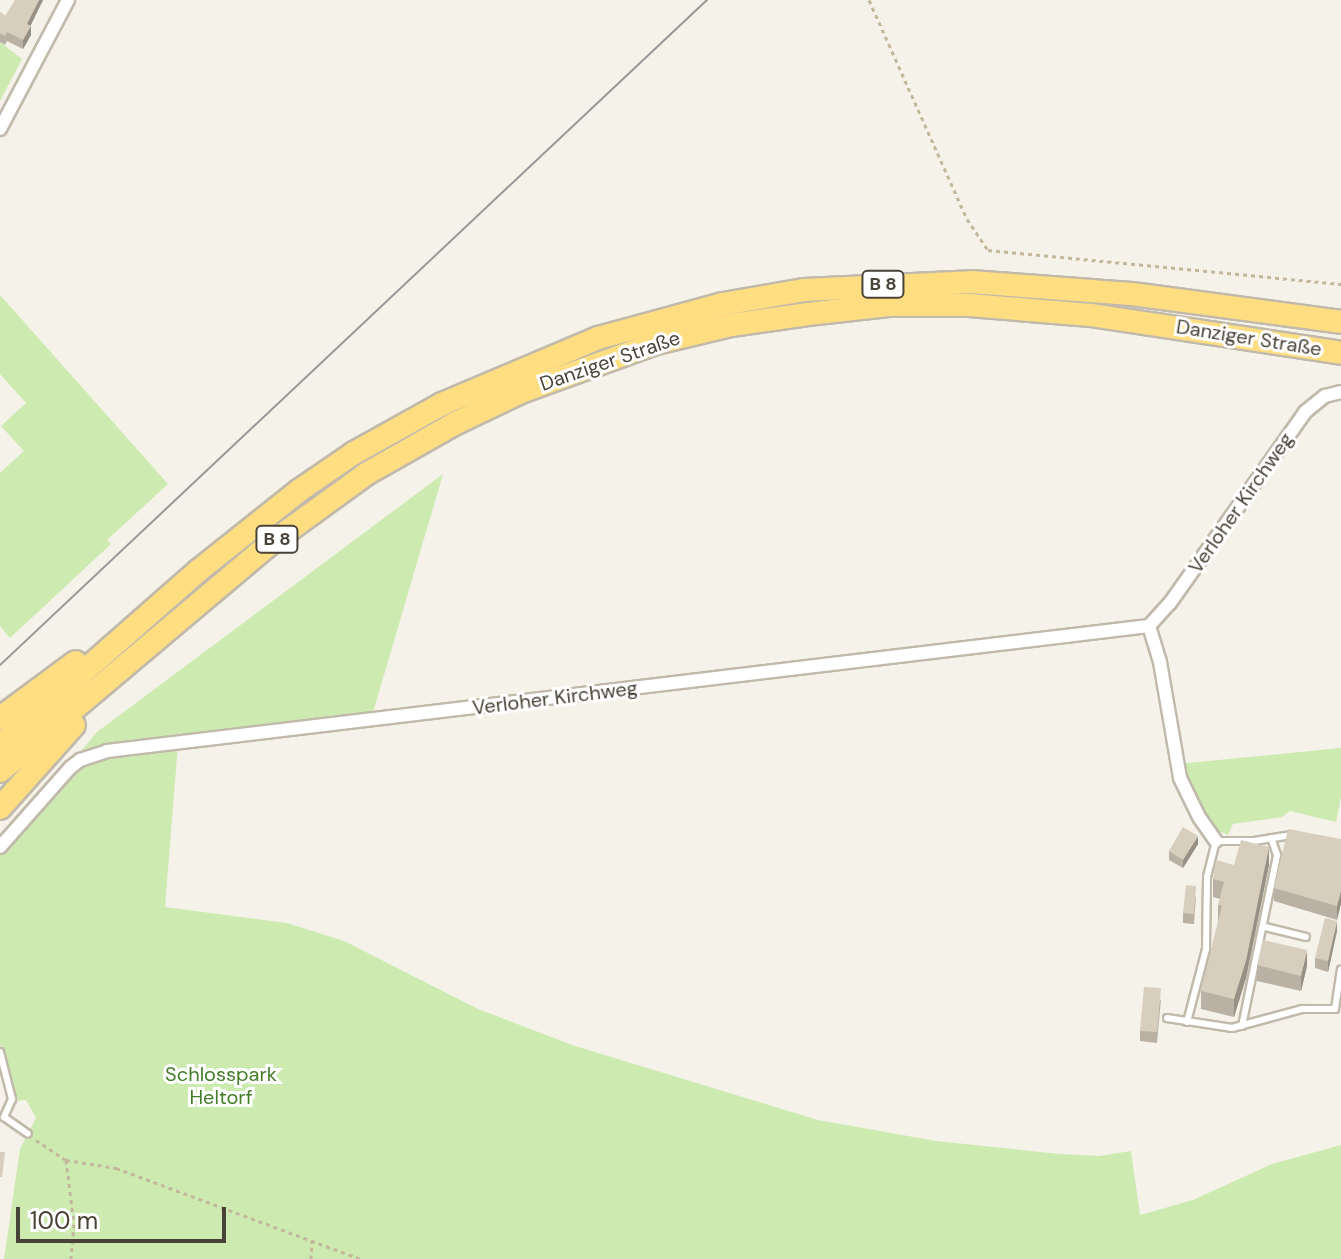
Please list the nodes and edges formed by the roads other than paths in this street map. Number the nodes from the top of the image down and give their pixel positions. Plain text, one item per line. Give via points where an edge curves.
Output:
1 (68, 0) edge
2 (0, 129) edge
3 (1341, 322) edge
4 (1341, 353) edge
5 (1341, 392) edge
6 (157, 606) junction
7 (1149, 626) junction
8 (114, 675) junction
9 (0, 718) edge
10 (0, 745) edge
11 (0, 771) edge
12 (0, 808) edge
13 (1308, 837) edge
14 (1271, 838) junction
15 (1216, 841) junction
16 (0, 847) edge
17 (1265, 927) junction
18 (1306, 937) dead end
19 (1341, 969) edge
20 (1167, 1018) dead end
21 (1187, 1022) junction
22 (1242, 1026) junction
23 (0, 1052) edge
24 (28, 1134) road end

1 - 2 street
3 - 6 highway, Danziger Straße / B 8 via 1117,292 971,282 804,290 723,304 598,338 442,404 300,490
4 - 8 highway, Danziger Straße / B 8 via 1091,315 969,305 888,305 808,314 656,343 521,392 366,474 267,546
5 - 7 street, Verloher Kirchweg via 1325,396 1305,412
6 - 9 highway via 141,608
6 - 10 highway, Danziger Straße / B 8
7 - 15 street via 1180,778
7 - 16 street, Verloher Kirchweg via 107,751 70,768
8 - 11 highway, Danziger Straße / B 8
8 - 12 highway via 105,695 64,733
13 - 14 lane
14 - 15 lane
14 - 17 lane via 1277,855
15 - 21 lane via 1207,877 1206,949
17 - 18 lane
17 - 22 lane
19 - 22 lane via 1335,1009 1302,1009
20 - 21 lane
21 - 22 lane
23 - 24 lane via 12,1099 4,1117

